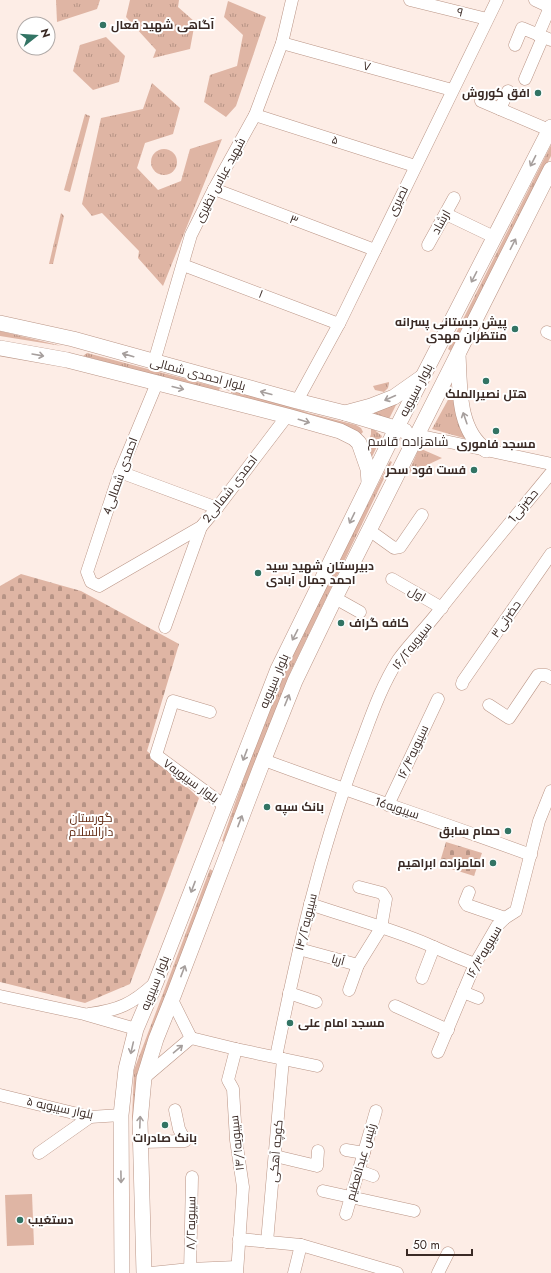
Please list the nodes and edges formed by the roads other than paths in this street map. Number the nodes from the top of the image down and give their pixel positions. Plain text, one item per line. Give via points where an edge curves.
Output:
1 (292, 0) edge
2 (410, 0) edge
3 (497, 0) edge
4 (535, 0) edge
5 (551, 6) edge
6 (487, 19) junction
7 (544, 37) edge
8 (282, 42) junction
9 (514, 45) dead end
10 (525, 78) dead end
11 (452, 90) junction
12 (508, 91) dead end
13 (481, 101) dead end
14 (500, 109) junction
15 (255, 114) junction
16 (550, 128) edge
17 (415, 166) junction
18 (551, 169) edge
19 (214, 189) junction
20 (454, 198) dead end
21 (446, 214) junction
22 (494, 238) junction
23 (428, 245) dead end
24 (375, 250) junction
25 (183, 265) junction
26 (0, 323) edge
27 (339, 324) junction
28 (73, 340) junction
29 (0, 348) edge
30 (458, 353) junction
31 (67, 360) junction
32 (154, 362) junction
33 (423, 378) junction
34 (157, 383) junction
35 (297, 401) junction
36 (345, 413) junction
37 (287, 416) junction
38 (396, 429) junction
39 (417, 435) junction
40 (486, 450) junction
41 (551, 464) edge
42 (120, 472) junction
43 (551, 473) edge
44 (369, 483) junction
45 (217, 508) junction
46 (422, 515) dead end
47 (201, 527) junction
48 (369, 530) junction
49 (496, 539) joint
50 (551, 554) edge
51 (392, 579) dead end
52 (100, 586) joint
53 (335, 598) junction
54 (442, 608) junction
55 (360, 612) dead end
56 (165, 626) dead end
57 (551, 678) edge
58 (462, 684) dead end
59 (438, 699) dead end
60 (489, 705) dead end
61 (210, 712) dead end
62 (264, 760) junction
63 (343, 790) junction
64 (551, 791) edge
65 (388, 805) junction
66 (225, 806) junction
67 (208, 851) junction
68 (530, 855) junction
69 (226, 858) junction
70 (358, 887) dead end
71 (469, 892) dead end
72 (310, 904) junction
73 (505, 918) junction
74 (381, 928) junction
75 (434, 947) junction
76 (298, 950) junction
77 (475, 964) junction
78 (358, 965) junction
79 (422, 978) dead end
80 (156, 982) junction
81 (350, 990) dead end
82 (463, 992) junction
83 (289, 993) junction
84 (0, 996) edge
85 (478, 998) dead end
86 (172, 1000) junction
87 (316, 1002) dead end
88 (395, 1006) dead end
89 (84, 1014) junction
90 (136, 1029) junction
91 (448, 1030) junction
92 (191, 1038) junction
93 (236, 1049) junction
94 (438, 1052) dead end
95 (280, 1058) junction
96 (317, 1066) dead end
97 (144, 1078) junction
98 (0, 1095) edge
99 (176, 1110) dead end
100 (376, 1111) dead end
101 (120, 1116) junction
102 (90, 1117) junction
103 (141, 1142) junction
104 (346, 1150) dead end
105 (318, 1151) dead end
106 (364, 1152) junction
107 (39, 1153) dead end
108 (275, 1156) junction
109 (359, 1172) junction
110 (373, 1176) dead end
111 (192, 1177) dead end
112 (322, 1191) dead end
113 (351, 1197) junction
114 (122, 1200) junction
115 (142, 1204) junction
116 (414, 1211) dead end
117 (346, 1214) dead end
118 (122, 1233) junction
119 (142, 1234) junction
120 (239, 1239) junction
121 (267, 1242) junction
122 (301, 1245) junction
123 (448, 1253) dead end
124 (237, 1270) edge
125 (190, 1271) edge
126 (122, 1273) edge
127 (144, 1273) edge
128 (151, 1273) edge
129 (294, 1273) edge
130 (396, 1273) edge
131 (438, 1273) edge

1 - 8 street, شهید عباس نظیری
2 - 6 street, ۹
3 - 6 street, نصیری
4 - 5 street
5 - 7 street
6 - 11 street, نصیری
7 - 9 street via 522,28
7 - 10 street
8 - 11 street, ۷
8 - 15 street, شهید عباس نظیری
11 - 17 street, نصیری
12 - 14 street
13 - 14 street
14 - 16 street
15 - 17 street, ۵
15 - 19 street, شهید عباس نظیری
16 -> 22 main road, بلوار سیبویه
17 - 24 street, نصیری
30 -> 18 main road, بلوار سیبویه
19 - 24 street, ۳
19 - 25 street, شهید عباس نظیری via 191,234
20 - 21 street, ارشاد
21 - 22 street
21 - 23 street, ارشاد
22 -> 33 main road, بلوار سیبویه
24 - 27 street, نصیری
25 - 27 street, ۱
25 - 32 street, شهید عباس نظیری
26 - 28 main road, بلوار احمدی شمالی
27 - 35 street, نصیری
28 - 31 main road
32 -> 28 main road, بلوار احمدی شمالی
29 -> 31 main road, بلوار احمدی شمالی
30 - 39 main road, بلوار سیبویه
40 -> 30 main road via 479,445 464,416
31 - 34 main road, بلوار احمدی شمالی
35 -> 32 main road, بلوار احمدی شمالی
33 -> 36 main road via 394,396
33 - 38 main road, بلوار سیبویه
34 -> 37 main road, بلوار احمدی شمالی
34 - 42 street, 4احمدی شمالی
35 - 36 main road, بلوار احمدی شمالی
36 - 38 main road, بلوار احمدی شمالی
37 -> 44 main road, بلوار احمدی شمالی via 340,431 354,438 359,443 368,469
37 - 45 street, 2احمدی شمالی
38 - 39 main road, بلوار احمدی شمالی
38 - 44 main road, بلوار سیبویه
39 - 40 street
39 - 48 main road, بلوار سیبویه
40 - 41 street
42 - 45 street
42 - 52 street, 4احمدی شمالی via 87,572 92,582
43 - 49 street, 1حضرتی
44 -> 66 main road, بلوار سیبویه via 278,669
45 - 47 street, 2احمدی شمالی
46 - 48 street via 397,548
47 - 52 street, 2احمدی شمالی
47 - 56 street
48 - 53 main road, بلوار سیبویه
49 - 54 street, سیبویه۱۶/۲
50 - 58 street, حضرتی۳
51 - 54 street, اول
53 - 55 street
62 -> 53 main road, بلوار سیبویه via 295,681
54 - 63 street, سیبویه۱۶/۲ via 398,660 380,692
57 - 60 street via 538,675 509,718
59 - 65 street, سیبویه۱۶/۴
61 - 66 street, بلوار سیبویه۷ via 173,701 156,755
62 - 63 street, سیبویه16
69 -> 62 main road, بلوار سیبویه
63 - 65 street, سیبویه16
63 - 72 street, سیبویه۱۴/۲
64 - 68 street, سیبویه۱۶/۳
65 - 68 street, سیبویه16
66 - 67 main road, بلوار سیبویه
67 - 69 main road
67 -> 80 main road, بلوار سیبویه
68 - 73 street, سیبویه۱۶/۳ via 516,911
86 -> 69 main road, بلوار سیبویه
70 - 74 street via 385,896
71 - 73 street via 466,905
72 - 74 street
72 - 76 street, سیبویه۱۴/۲
73 - 77 street, سیبویه۱۶/۳ via 497,926
74 - 75 street
74 - 78 street, آریا
75 - 77 street
75 - 79 street
76 - 78 street, آریا
76 - 83 street, سیبویه۱۴/۲
77 - 82 street, سیبویه۱۶/۳
78 - 81 street
80 - 89 street via 139,998 125,1005 105,1012
80 - 90 main road, بلوار سیبویه
82 - 85 street
82 - 91 street, سیبویه۱۶/۳
83 - 87 street
83 - 95 street, سیبویه۱۴/۲
84 - 89 street
86 - 92 street
86 - 97 main road, بلوار سیبویه
88 - 91 street
89 - 90 street
90 -> 101 main road, بلوار سیبویه via 126,1069
91 - 94 street, سیبویه۱۶/۳
92 - 93 street
97 -> 92 street
93 - 95 street
93 - 120 street, سیبویه۱۴/۱ via 228,1080 233,1089 236,1140 243,1187
95 - 96 street
95 - 108 street, کوچه آهکی
103 -> 97 main road, بلوار سیبویه
98 - 102 street, بلوار سیبویه ۵
99 - 103 street via 179,1129 185,1141
100 - 106 street, رئیس عبدالعظیم
101 - 102 street, بلوار سیبویه ۵
101 -> 114 main road, بلوار سیبویه
102 - 107 street
103 - 115 main road, بلوار سیبویه
104 - 106 street
105 - 108 street via 317,1166
106 - 109 street, رئیس عبدالعظیم
108 - 121 street, کوچه آهکی
109 - 110 street
109 - 113 street, رئیس عبدالعظیم
111 - 125 street, سیبویه۸/۲
112 - 113 street
113 - 116 street
113 - 117 street, رئیس عبدالعظیم
114 - 115 main road via 126,1208 132,1210
114 - 118 main road, بلوار سیبویه
115 - 119 main road, بلوار سیبویه
118 - 119 main road via 130,1226 138,1228
118 - 126 main road, بلوار سیبویه
119 - 127 main road, بلوار سیبویه
120 - 121 street
120 - 124 street, سیبویه۱۴/۱
121 - 122 street
122 - 129 street
122 - 130 street
123 - 131 street
124 - 125 street
125 - 128 street

